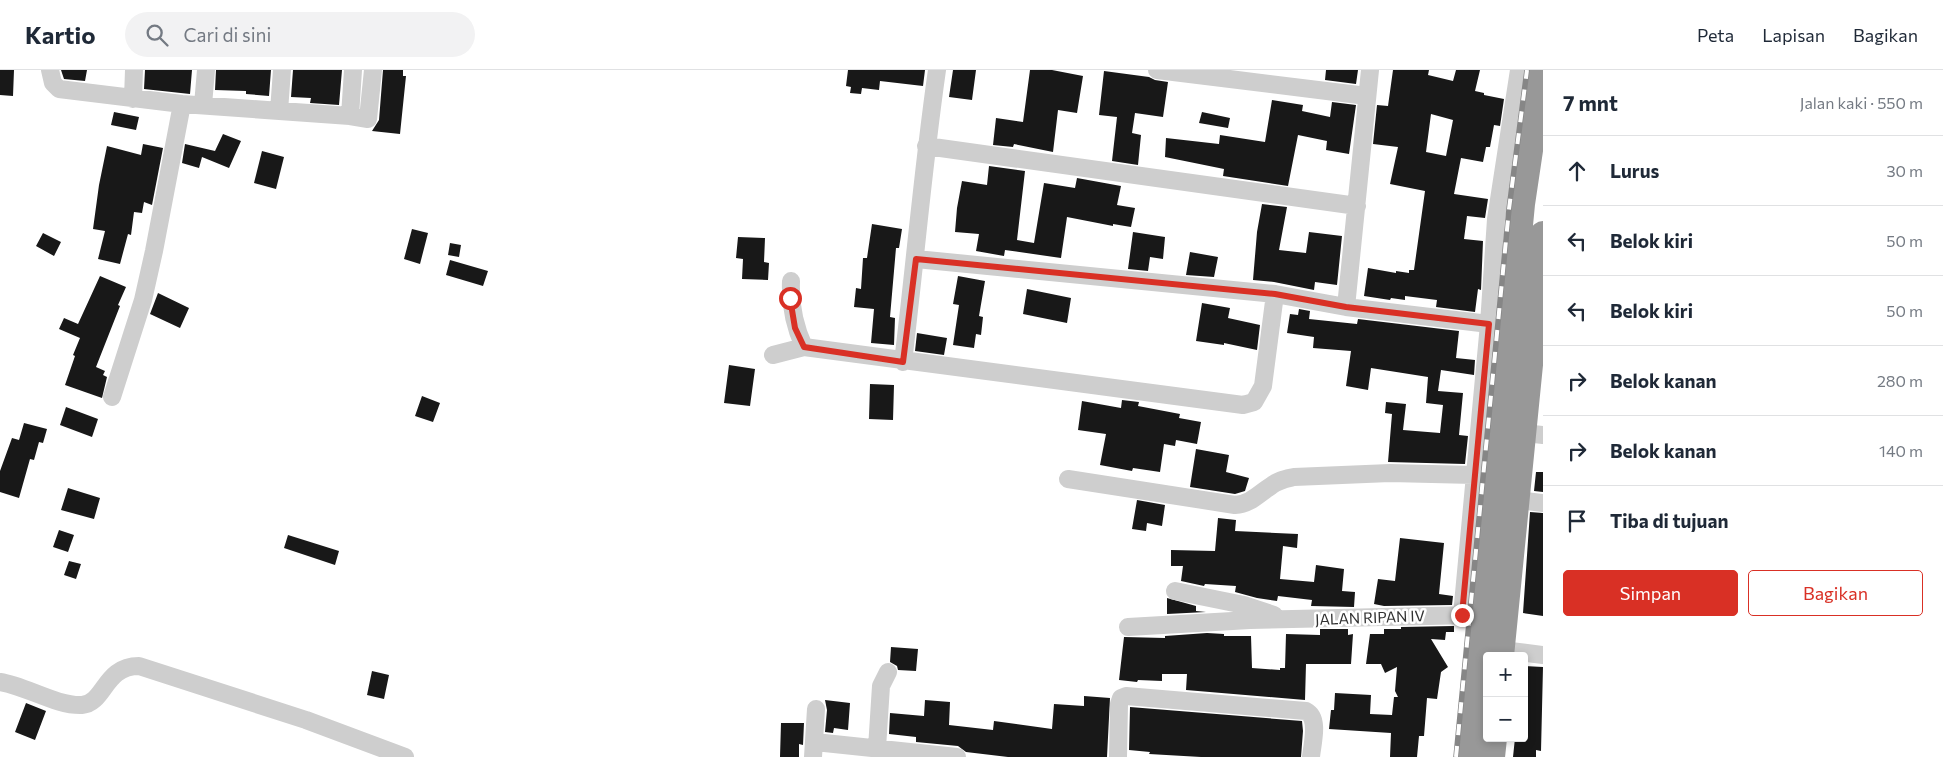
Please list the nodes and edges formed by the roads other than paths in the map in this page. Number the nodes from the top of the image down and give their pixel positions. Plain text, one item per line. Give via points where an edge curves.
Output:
1 (50, 70) edge
2 (134, 70) edge
3 (206, 70) edge
4 (282, 70) edge
5 (353, 70) edge
6 (373, 70) edge
7 (937, 70) edge
8 (1157, 70) edge
9 (1370, 70) edge
10 (1519, 70) edge
11 (1542, 70) edge
12 (1367, 96) junction
13 (133, 99) junction
14 (182, 104) junction
15 (203, 105) junction
16 (279, 111) junction
17 (350, 116) junction
18 (926, 146) junction
19 (1357, 206) junction
20 (1543, 234) edge
21 (916, 259) junction
22 (791, 281) dead end
23 (1275, 294) junction
24 (1346, 307) junction
25 (1489, 324) junction
26 (804, 347) junction
27 (772, 356) dead end
28 (903, 362) junction
29 (112, 397) dead end
30 (1533, 434) edge
31 (1474, 475) junction
32 (1068, 479) dead end
33 (1517, 500) junction
34 (1543, 503) edge
35 (1175, 591) dead end
36 (1472, 615) junction
37 (1289, 620) junction
38 (1128, 627) dead end
39 (1502, 652) edge
40 (1528, 654) edge
41 (1543, 655) edge
42 (888, 672) dead end
43 (0, 682) edge
44 (816, 709) dead end
45 (1494, 742) edge
46 (814, 749) edge
47 (885, 752) edge
48 (405, 757) edge
49 (957, 757) edge
50 (1121, 757) edge
51 (1311, 757) edge
52 (1469, 757) edge
53 (1492, 757) edge

1 - 13 street via 53,84 59,89
2 - 13 street
3 - 15 street
4 - 16 street
5 - 17 street
6 - 17 street via 368,118
7 - 18 street
8 - 12 street
9 - 12 street
10 - 25 street via 1496,219
11 - 36 highway via 1522,204
12 - 19 street
13 - 14 street
14 - 15 street
14 - 29 street via 148,280
15 - 16 street
16 - 17 street
18 - 19 street
18 - 21 street
19 - 24 street
20 - 30 highway
21 - 23 street
21 - 28 street
22 - 26 street via 793,319
23 - 24 street
23 - 28 street via 1263,386 1254,402 1243,405
24 - 25 street
25 - 31 street
26 - 27 street
26 - 28 street
30 - 33 highway
31 - 32 street via 1390,473 1294,477 1272,485 1250,502 1235,505
31 - 36 street
33 - 34 street
33 - 39 highway
35 - 37 street, JALAN RIPAN IV via 1244,605
36 - 37 street, JALAN RIPAN IV
36 - 52 highway
37 - 38 street, JALAN RIPAN IV
40 - 41 street
42 - 47 street via 882,686
43 - 48 street via 59,701 83,705 93,702 122,668 139,666 306,720
44 - 46 street
45 - 53 highway
46 - 47 street
47 - 49 street
50 - 51 street via 1119,704 1126,696 1306,711 1314,721

